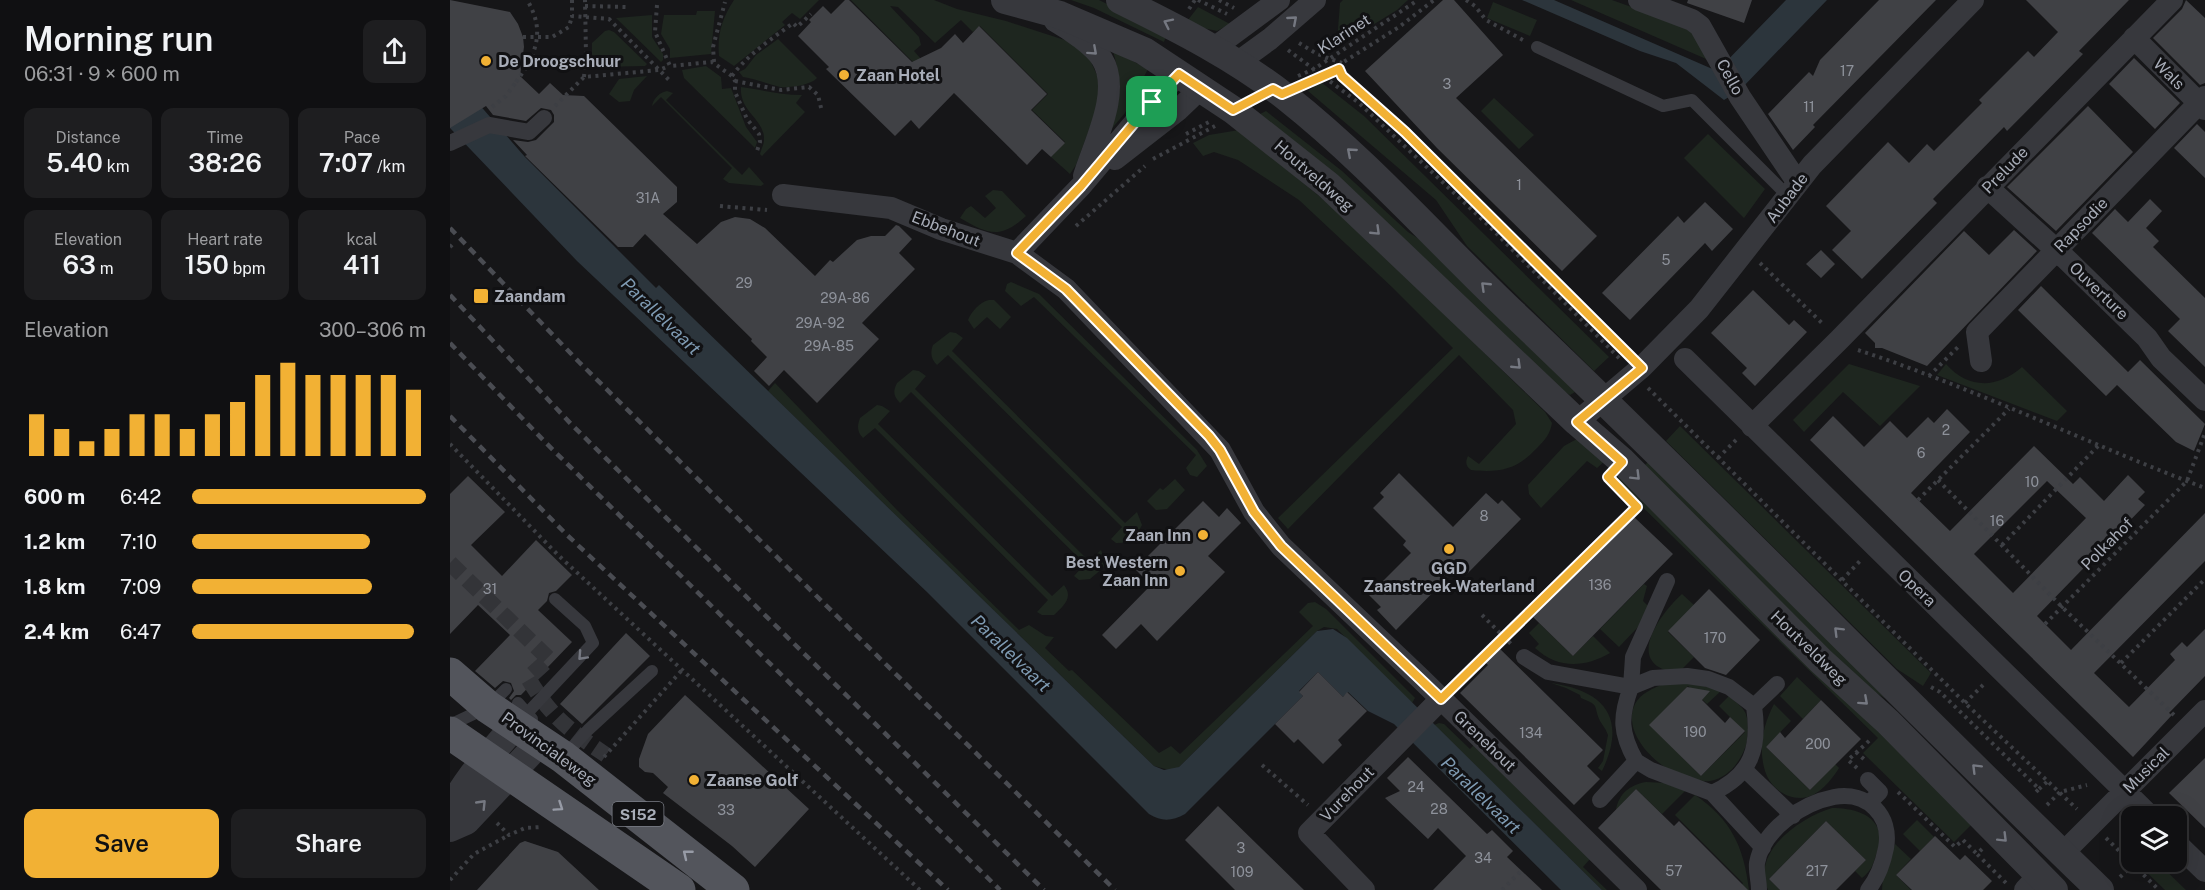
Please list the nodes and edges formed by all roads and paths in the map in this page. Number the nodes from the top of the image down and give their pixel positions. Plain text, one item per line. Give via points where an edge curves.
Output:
1 (526, 0) edge
2 (572, 0) edge
3 (585, 0) edge
4 (1120, 0) edge
5 (1279, 0) edge
6 (1315, 0) edge
7 (1418, 0) edge
8 (1434, 0) edge
9 (1466, 0) edge
10 (1639, 0) edge
11 (1973, 0) edge
12 (2172, 0) edge
13 (725, 2) dead end
14 (1017, 3) edge
15 (657, 5) dead end
16 (585, 6) junction
17 (627, 7) dead end
18 (811, 14) dead end
19 (572, 16) junction
20 (586, 16) junction
21 (523, 37) dead end
22 (2134, 38) junction
23 (1270, 39) junction
24 (1537, 47) joint
25 (1226, 56) junction
26 (714, 63) junction
27 (669, 66) junction
28 (1314, 69) junction
29 (1339, 69) junction
30 (659, 70) junction
31 (732, 76) junction
32 (584, 77) junction
33 (1324, 77) junction
34 (669, 81) dead end
35 (735, 81) junction
36 (1190, 81) junction
37 (516, 82) dead end
38 (1278, 92) junction
39 (2203, 103) edge
40 (822, 112) dead end
41 (1237, 113) junction
42 (544, 118) joint
43 (1181, 136) dead end
44 (450, 143) edge
45 (757, 151) dead end
46 (1081, 186) junction
47 (1987, 188) junction
48 (1793, 189) junction
49 (780, 203) joint
50 (720, 206) dead end
51 (1068, 231) dead end
52 (455, 242) dead end
53 (450, 247) edge
54 (1747, 250) junction
55 (2055, 251) junction
56 (1017, 253) junction
57 (1977, 332) junction
58 (1844, 344) junction
59 (1684, 359) dead end
60 (1981, 361) dead end
61 (1638, 371) junction
62 (1929, 376) junction
63 (1603, 399) junction
64 (2205, 400) edge
65 (2009, 409) junction
66 (1577, 422) junction
67 (1752, 426) junction
68 (2205, 433) edge
69 (450, 444) edge
70 (2098, 446) junction
71 (1938, 480) junction
72 (2187, 481) junction
73 (2205, 488) edge
74 (1630, 500) dead end
75 (1918, 500) dead end
76 (2002, 545) junction
77 (2205, 579) edge
78 (1667, 581) dead end
79 (555, 599) dead end
80 (2062, 607) junction
81 (1482, 615) dead end
82 (2045, 624) dead end
83 (1505, 638) junction
84 (1509, 642) dead end
85 (1524, 657) dead end
86 (2121, 663) junction
87 (682, 670) junction
88 (651, 671) dead end
89 (450, 674) edge
90 (1777, 684) dead end
91 (1631, 687) junction
92 (1435, 704) junction
93 (1754, 706) junction
94 (2205, 711) edge
95 (523, 719) junction
96 (450, 725) edge
97 (2187, 729) junction
98 (450, 733) edge
99 (606, 755) dead end
100 (1636, 761) junction
101 (1853, 764) dead end
102 (1262, 765) dead end
103 (498, 766) junction
104 (1744, 769) junction
105 (1870, 774) joint
106 (2048, 781) junction
107 (2039, 789) dead end
108 (2125, 791) junction
109 (1898, 792) dead end
110 (1712, 793) junction
111 (1600, 800) dead end
112 (1869, 803) junction
113 (479, 806) junction
114 (2140, 806) edge
115 (1316, 809) dead end
116 (450, 814) edge
117 (1793, 816) junction
118 (2091, 824) junction
119 (546, 827) dead end
120 (450, 828) edge
121 (509, 835) junction
122 (1762, 848) junction
123 (1977, 854) dead end
124 (2062, 854) junction
125 (2187, 854) edge
126 (1523, 869) dead end
127 (2205, 871) edge
128 (450, 880) edge
129 (2039, 885) edge
130 (679, 890) edge
131 (733, 890) edge
132 (920, 890) edge
133 (1364, 890) edge
134 (1502, 890) edge
135 (1636, 890) edge
136 (1759, 890) edge
137 (1868, 890) edge
138 (2100, 890) edge
139 (2159, 890) edge

1 - 37 path, bridge via 538,31 535,50
2 - 19 path
3 - 16 path
25 -> 4 street, Houtveldweg
5 - 25 street
23 -> 6 street
7 - 28 path, Klarinet
8 - 29 path via 1342,63
9 - 24 path via 1486,20
10 - 48 street, Cello via 1700,26
11 - 48 street, Aubade
12 - 22 street, Prelude
13 - 26 path via 713,47
14 - 36 street, Houtveldweg via 1060,15 1134,47
14 -> 46 street via 1065,27 1101,57 1108,71 1110,90 1104,117
15 - 27 path via 656,32
16 - 17 path
16 - 20 path
18 - 31 path via 797,27 793,23 757,50
19 - 20 path
19 - 21 path via 569,27 552,37
20 - 30 path via 609,19
20 - 32 path
22 - 39 street, Wals
22 - 47 street, Prelude
23 - 25 street
23 - 28 path
24 - 48 lane via 1663,106 1692,100
25 - 36 street
25 - 38 street, Houtveldweg
26 - 27 path
26 - 31 path
27 - 30 path
28 - 33 path
28 - 38 path, Klarinet
29 - 33 path
29 - 61 path
30 - 32 path
30 - 34 path
31 - 35 path
32 - 42 path
33 - 38 path
33 - 61 path via 1359,103
35 - 40 path via 782,90 809,87 818,95
35 - 45 path via 735,92 747,119 759,134
36 - 41 street, Houtveldweg
36 - 46 street via 1152,102
63 -> 38 street, Houtveldweg via 1356,156
39 - 55 street, Rapsodie
41 - 43 path
41 - 51 path via 1152,160
41 -> 66 street, Houtveldweg via 1328,185
42 - 44 street via 529,132 489,125
46 - 56 street
47 - 55 street, Ouverture
47 - 58 street, Prelude
48 - 54 street, Aubade
49 - 50 path
49 - 56 street, Ebbehout via 891,208
52 - 53 path
54 - 58 path
54 - 61 street, Aubade via 1700,309
55 - 57 street, Rapsodie
55 - 64 street, Ouverture via 2147,338
56 - 92 street, Grenehout via 1066,289 1209,436 1254,512 1281,546
57 - 60 street
57 - 62 path
58 - 62 path
58 - 67 street, Prelude
59 - 67 street, Opera
61 - 63 street, Aubade
61 - 106 path
62 - 65 path
63 - 66 street
124 -> 63 street, Houtveldweg
65 - 70 path
65 - 71 path
66 -> 129 street, Houtveldweg via 1888,722
67 - 108 street, Opera
68 - 72 path
69 - 87 path via 558,555
70 - 72 path
70 - 76 path
71 - 75 path
71 - 76 path
72 - 73 path
72 - 80 path, Polkahof
74 - 83 path via 1637,507
76 - 80 path
77 - 86 path
78 - 91 street via 1633,657
79 -> 95 lane via 585,626 593,643
80 - 82 path, Polkahof
80 - 86 path
81 - 83 path
83 - 84 path
83 - 92 path
85 - 91 street via 1548,672
86 - 97 path
87 - 99 path
87 - 132 path
88 - 95 lane via 588,730
89 - 95 main road, Provincialeweg / S152
90 - 93 street
91 - 93 street via 1653,678 1697,678 1729,687
91 - 100 street via 1622,721 1624,737
92 - 133 street, Vurehout via 1309,833
92 - 135 street, Grenehout
93 - 104 street via 1758,729 1752,756
94 - 97 street, Musical
95 - 96 lane
95 - 103 street
131 -> 95 main road, Provincialeweg / S152
97 - 108 street, Musical
98 - 103 main road, S152
100 - 110 street
100 - 111 street
101 - 105 path via 1848,760 1855,754
102 - 115 path via 1310,808
113 -> 103 street
103 - 116 street via 459,795
103 -> 130 main road, S152
104 - 110 street via 1730,785
104 - 117 street
105 - 112 street via 1880,792
106 - 107 path
106 - 118 path
108 - 114 street, Opera
108 - 118 street, Musical
109 - 123 path via 1955,847 1963,840
110 - 122 street
112 - 117 street via 1842,796
112 - 137 street via 1885,821 1888,835 1885,855
113 - 120 street via 466,821
113 - 121 path
117 - 122 street
118 - 124 street, Musical
118 - 139 path
119 - 121 path via 525,828
121 - 128 path via 474,854
122 - 136 street via 1757,864
124 - 129 street, Houtveldweg
124 - 138 street, Houtveldweg
125 - 127 street
126 - 134 path

